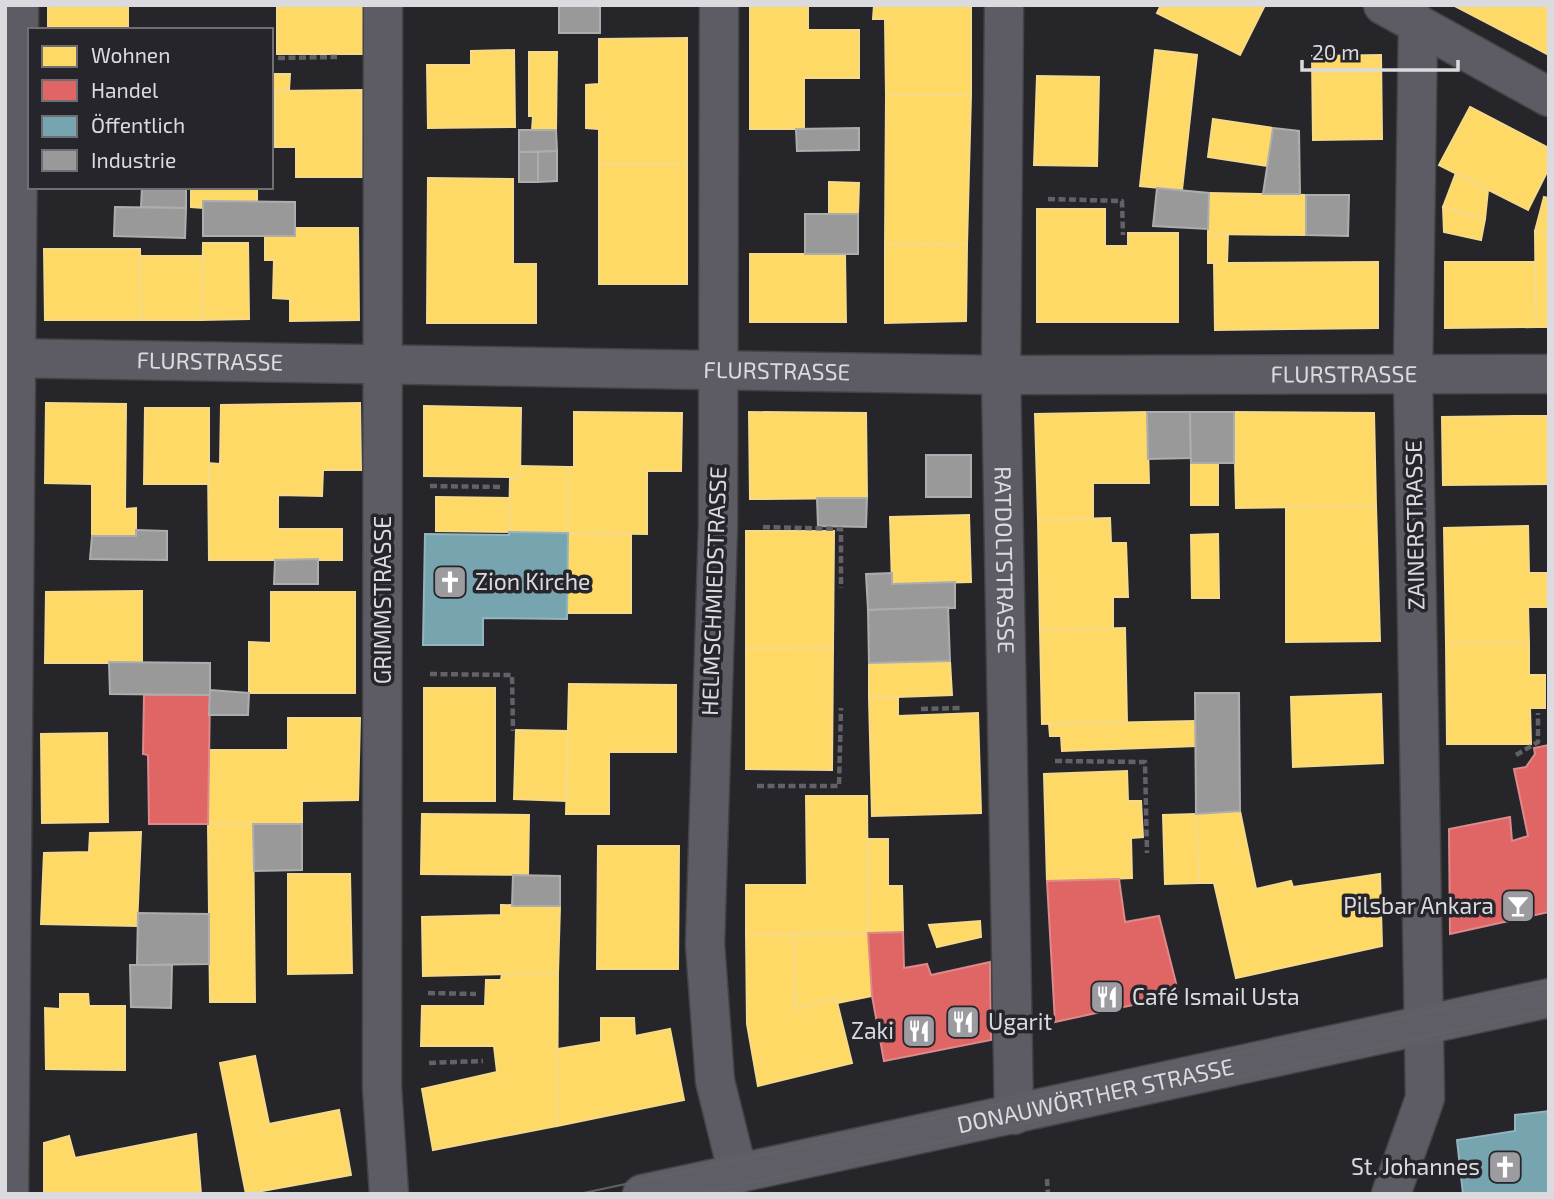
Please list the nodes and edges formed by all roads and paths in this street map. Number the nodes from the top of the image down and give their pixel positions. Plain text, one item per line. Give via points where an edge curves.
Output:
1 (19, 5) edge
2 (383, 5) edge
3 (719, 5) edge
4 (1004, 5) edge
5 (1383, 5) edge
6 (1418, 24) junction
7 (384, 56) junction
8 (278, 58) dead end
9 (1549, 97) edge
10 (1002, 198) junction
11 (1123, 235) dead end
12 (11, 358) edge
13 (383, 363) junction
14 (717, 370) junction
15 (1413, 374) junction
16 (1549, 374) edge
17 (1001, 375) junction
18 (383, 486) junction
19 (503, 487) dead end
20 (718, 526) junction
21 (841, 588) dead end
22 (383, 674) junction
23 (841, 708) dead end
24 (1538, 713) dead end
25 (513, 731) dead end
26 (1516, 755) dead end
27 (1008, 761) junction
28 (707, 787) junction
29 (1147, 853) dead end
30 (1549, 999) edge
31 (1422, 1025) junction
32 (483, 1061) dead end
33 (382, 1065) junction
34 (1014, 1115) junction
35 (738, 1174) junction
36 (1047, 1179) dead end
37 (679, 1190) edge
38 (9, 1194) edge
39 (389, 1194) edge
40 (642, 1194) edge
41 (1048, 1194) edge
42 (1391, 1194) edge

1 - 12 street
2 - 7 street, GRIMMSTRASSE
3 - 14 street, HELMSCHMIEDSTRASSE
4 - 10 street, RATDOLTSTRASSE
5 - 6 street
6 - 9 street
6 - 15 street, ZAINERSTRASSE
7 - 8 path
7 - 13 street, GRIMMSTRASSE
10 - 11 path via 1122,201
10 - 17 street, RATDOLTSTRASSE
12 - 13 street, FLURSTRASSE
12 - 38 street
13 - 14 street, FLURSTRASSE
13 - 18 street, GRIMMSTRASSE
14 - 17 street, FLURSTRASSE
14 - 20 street, HELMSCHMIEDSTRASSE
15 - 16 street, FLURSTRASSE
15 - 17 street, FLURSTRASSE
15 - 31 street, ZAINERSTRASSE via 1419,850 1425,954
17 - 27 street, RATDOLTSTRASSE
18 - 19 path
18 - 22 street, GRIMMSTRASSE
20 - 21 path via 841,530
20 - 28 street, HELMSCHMIEDSTRASSE
22 - 25 path via 512,675
22 - 33 street, GRIMMSTRASSE
23 - 28 path via 839,786
24 - 26 path via 1538,742
27 - 29 path via 1145,762
27 - 34 street, RATDOLTSTRASSE
28 - 35 street, HELMSCHMIEDSTRASSE via 708,1011 715,1081
30 - 31 main road, DONAUWÖRTHER STRASSE
31 - 34 main road, DONAUWÖRTHER STRASSE
31 - 42 street, ZAINERSTRASSE via 1424,1098
32 - 33 path
33 - 39 street, GRIMMSTRASSE
34 - 35 main road, DONAUWÖRTHER STRASSE
35 - 37 main road, DONAUWÖRTHER STRASSE
36 - 41 path
37 - 40 main road, DONAUWÖRTHER STRASSE

